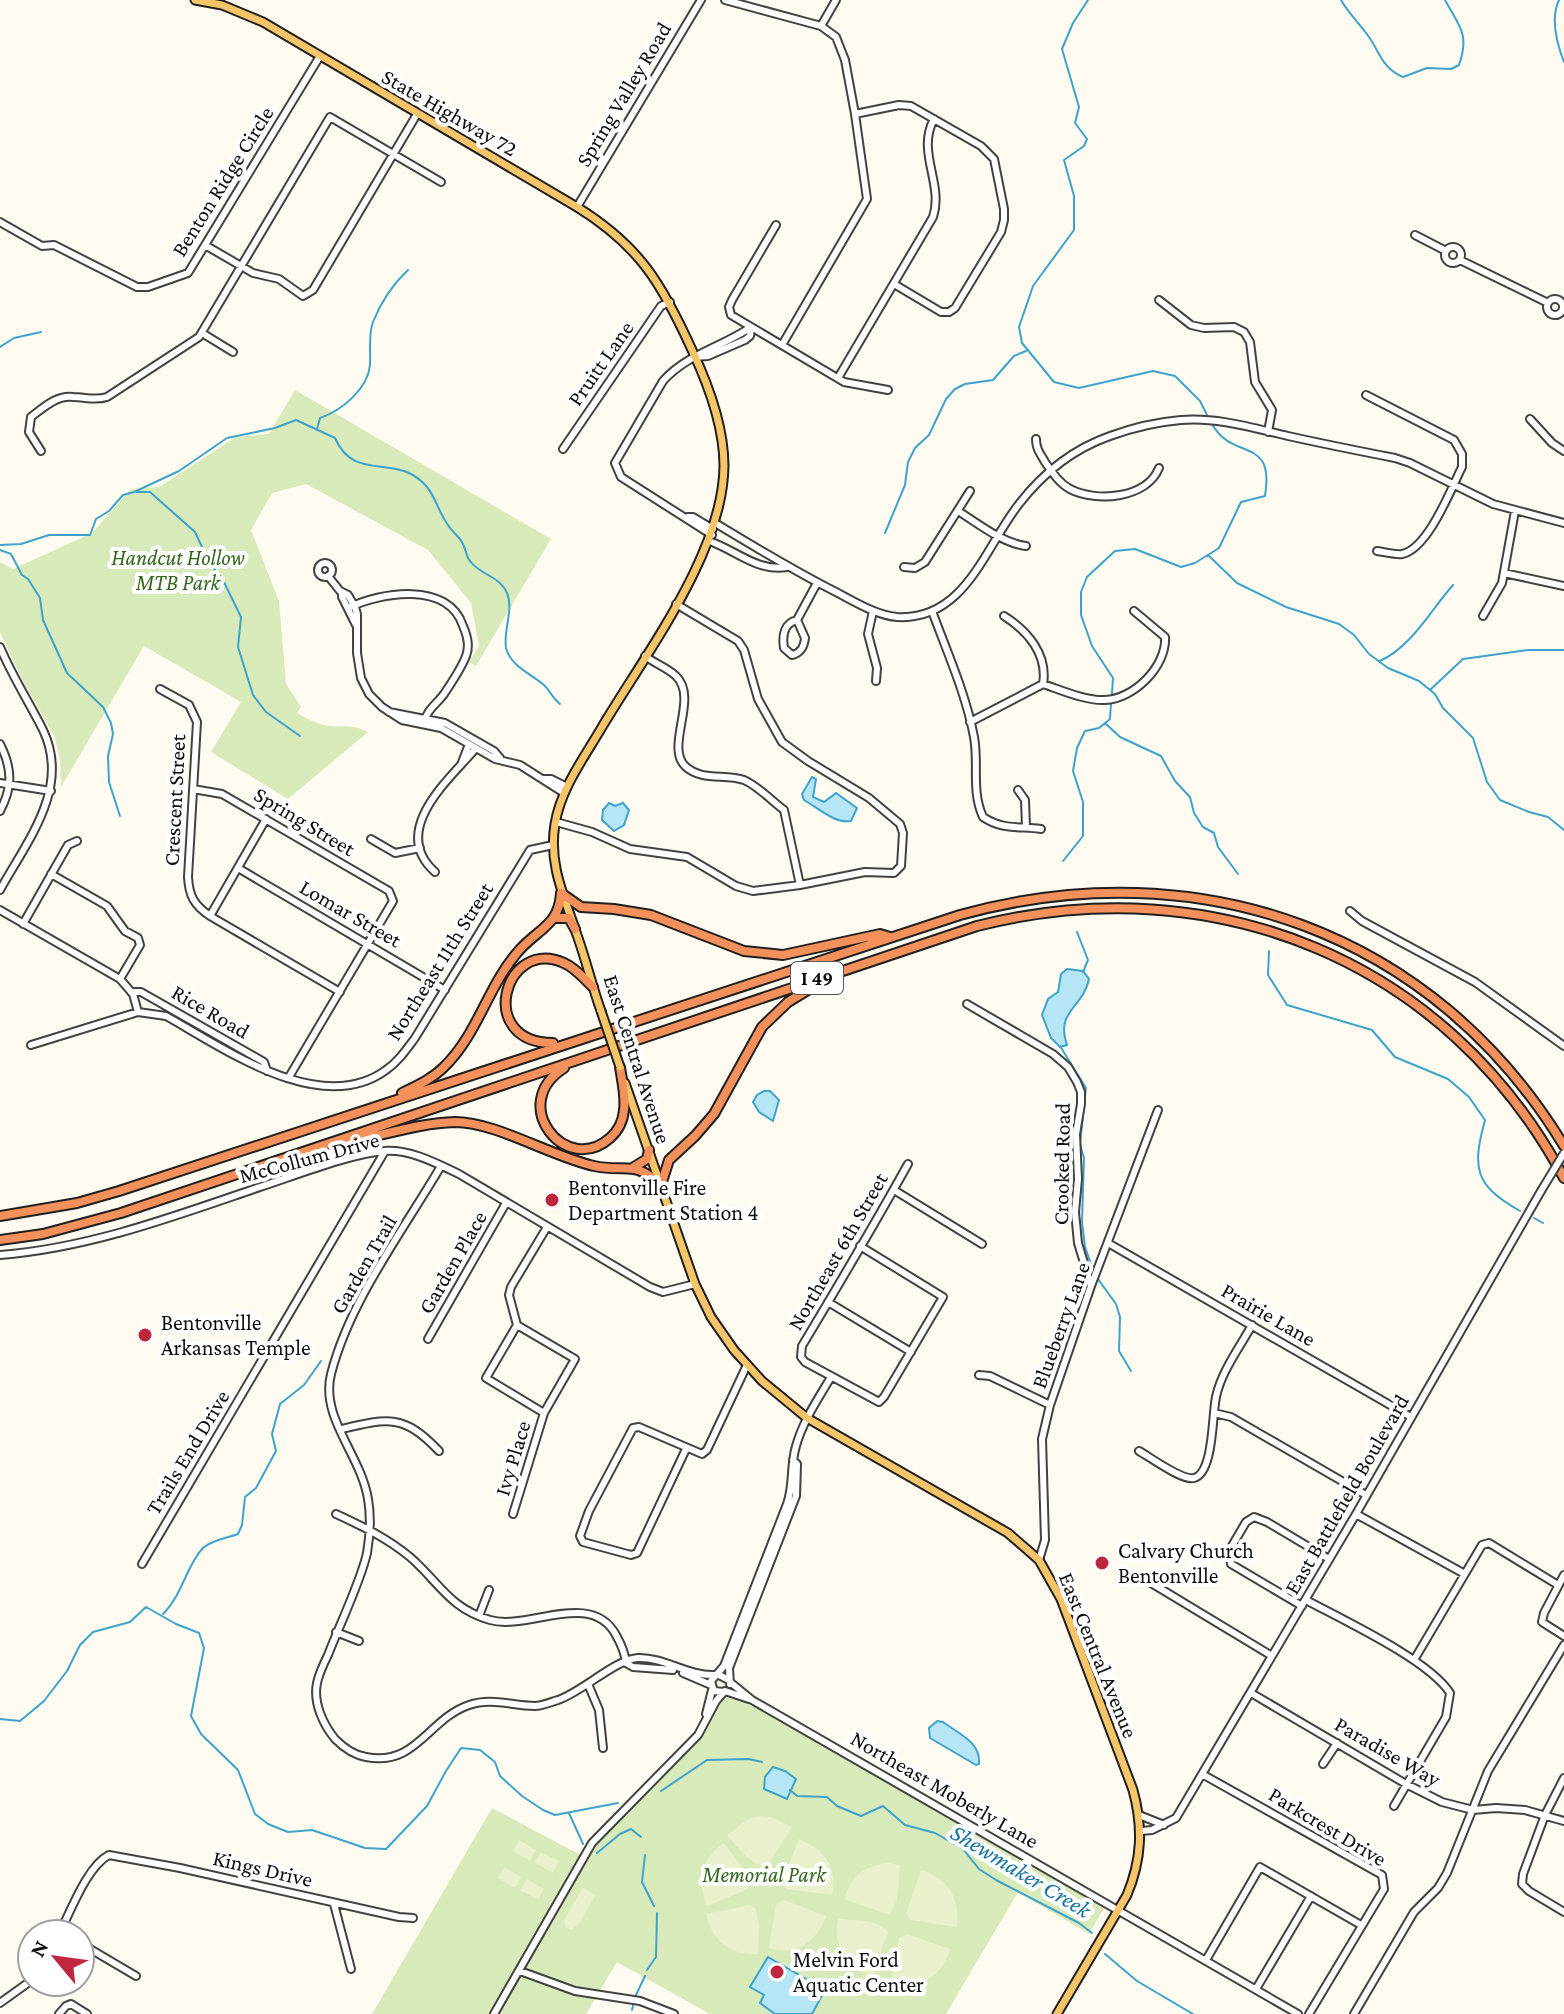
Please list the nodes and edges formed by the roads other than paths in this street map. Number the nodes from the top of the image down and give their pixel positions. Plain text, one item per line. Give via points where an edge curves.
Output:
1 (195, 0) edge
2 (701, 0) edge
3 (725, 0) edge
4 (764, 0) edge
5 (836, 0) edge
6 (761, 10) junction
7 (821, 26) junction
8 (320, 56) junction
9 (417, 114) junction
10 (855, 114) junction
11 (934, 119) junction
12 (394, 154) junction
13 (441, 182) dead end
14 (577, 207) junction
15 (0, 222) edge
16 (776, 225) dead end
17 (1415, 235) dead end
18 (205, 245) junction
19 (1446, 251) junction
20 (1460, 260) junction
21 (242, 266) junction
22 (894, 284) junction
23 (662, 289) joint
24 (1564, 289) edge
25 (1559, 299) junction
26 (1159, 300) dead end
27 (670, 302) junction
28 (1548, 303) junction
29 (1563, 311) edge
30 (751, 327) junction
31 (202, 333) junction
32 (782, 345) junction
33 (233, 352) dead end
34 (695, 357) junction
35 (838, 378) junction
36 (888, 390) dead end
37 (1366, 395) dead end
38 (1530, 419) dead end
39 (1268, 432) junction
40 (1036, 439) dead end
41 (563, 449) dead end
42 (41, 451) dead end
43 (1564, 451) edge
44 (1159, 468) dead end
45 (1050, 470) junction
46 (1453, 485) junction
47 (970, 491) dead end
48 (958, 511) junction
49 (1515, 511) junction
50 (1564, 523) edge
51 (712, 532) junction
52 (998, 535) junction
53 (1026, 546) dead end
54 (1377, 551) dead end
55 (787, 567) junction
56 (904, 567) dead end
57 (1504, 573) junction
58 (328, 576) dead end
59 (817, 583) junction
60 (1564, 586) edge
61 (676, 604) junction
62 (352, 609) junction
63 (873, 611) junction
64 (932, 611) junction
65 (1134, 611) dead end
66 (1004, 616) dead end
67 (1483, 616) dead end
68 (797, 620) junction
69 (0, 647) edge
70 (645, 656) junction
71 (876, 681) dead end
72 (1043, 684) junction
73 (160, 689) dead end
74 (425, 721) junction
75 (970, 722) junction
76 (0, 744) edge
77 (469, 744) junction
78 (476, 748) junction
79 (500, 758) junction
80 (461, 765) junction
81 (0, 783) edge
82 (9, 784) junction
83 (193, 789) junction
84 (566, 790) junction
85 (1018, 790) dead end
86 (51, 791) junction
87 (0, 811) edge
88 (266, 819) junction
89 (556, 822) junction
90 (1026, 827) junction
91 (1041, 829) dead end
92 (371, 839) dead end
93 (77, 841) dead end
94 (553, 845) junction
95 (420, 848) junction
96 (238, 868) junction
97 (435, 872) dead end
98 (51, 874) junction
99 (800, 885) junction
100 (0, 890) edge
101 (561, 893) junction
102 (0, 910) edge
103 (1350, 911) dead end
104 (210, 916) junction
105 (556, 918) junction
106 (23, 924) junction
107 (575, 929) junction
108 (890, 937) junction
109 (368, 943) junction
110 (823, 976) junction
111 (120, 979) junction
112 (593, 987) junction
113 (445, 990) junction
114 (131, 992) junction
115 (340, 992) junction
116 (967, 1004) dead end
117 (138, 1012) junction
118 (566, 1042) junction
119 (31, 1045) dead end
120 (1564, 1046) edge
121 (575, 1061) junction
122 (620, 1067) junction
123 (267, 1071) junction
124 (289, 1077) junction
125 (1158, 1110) dead end
126 (361, 1111) junction
127 (322, 1145) junction
128 (1564, 1146) edge
129 (649, 1150) junction
130 (385, 1151) junction
131 (1564, 1153) edge
132 (908, 1164) dead end
133 (441, 1166) junction
134 (634, 1167) junction
135 (1564, 1178) edge
136 (661, 1185) junction
137 (894, 1190) junction
138 (506, 1203) junction
139 (0, 1216) edge
140 (547, 1227) junction
141 (0, 1240) edge
142 (1108, 1243) junction
143 (982, 1244) dead end
144 (860, 1246) junction
145 (0, 1255) edge
146 (695, 1284) junction
147 (1091, 1286) junction
148 (828, 1302) junction
149 (517, 1325) junction
150 (1252, 1325) junction
151 (428, 1339) dead end
152 (911, 1352) junction
153 (747, 1365) junction
154 (979, 1375) dead end
155 (831, 1377) junction
156 (1050, 1405) junction
157 (544, 1413) junction
158 (1214, 1413) junction
159 (1411, 1417) junction
160 (807, 1418) junction
161 (342, 1429) junction
162 (686, 1449) junction
163 (439, 1451) dead end
164 (1139, 1451) dead end
165 (793, 1460) junction
166 (1366, 1495) junction
167 (336, 1514) dead end
168 (513, 1514) dead end
169 (1356, 1514) junction
170 (369, 1530) junction
171 (1329, 1559) junction
172 (1039, 1560) junction
173 (142, 1564) dead end
174 (1463, 1573) junction
175 (1564, 1575) edge
176 (1151, 1583) dead end
177 (1558, 1585) junction
178 (489, 1590) dead end
179 (1304, 1603) junction
180 (479, 1616) junction
181 (336, 1632) junction
182 (1564, 1636) edge
183 (359, 1641) dead end
184 (1564, 1645) edge
185 (1272, 1656) junction
186 (1414, 1660) junction
187 (626, 1663) junction
188 (716, 1675) junction
189 (729, 1681) junction
190 (588, 1684) junction
191 (711, 1687) junction
192 (724, 1692) junction
193 (1251, 1693) junction
194 (752, 1700) junction
195 (705, 1721) junction
196 (1337, 1743) junction
197 (603, 1748) dead end
198 (1323, 1764) dead end
199 (1202, 1774) junction
200 (1564, 1778) edge
201 (1406, 1784) junction
202 (1394, 1806) dead end
203 (1473, 1810) junction
204 (1139, 1815) junction
205 (1545, 1815) junction
206 (1564, 1821) edge
207 (1164, 1825) junction
208 (1141, 1831) junction
209 (1311, 1896) junction
210 (334, 1904) junction
211 (1119, 1910) junction
212 (1564, 1912) edge
213 (68, 1918) edge
214 (413, 1918) dead end
215 (1361, 1925) junction
216 (96, 1952) edge
217 (1206, 1960) junction
218 (351, 1969) dead end
219 (520, 1971) junction
220 (136, 1976) dead end
221 (1256, 1989) junction
222 (59, 2014) edge
223 (87, 2014) edge
224 (494, 2014) edge
225 (674, 2014) edge
226 (1057, 2014) edge
227 (1298, 2014) edge
228 (1309, 2014) edge
229 (1354, 2014) edge

1 - 8 main road, State Highway 72 via 239,11
2 - 14 street, Spring Valley Road
3 - 6 street
4 - 6 street
5 - 7 street
6 - 7 street
7 - 10 street via 836,37 842,50
8 - 9 main road, State Highway 72
8 - 18 street, Benton Ridge Circle
9 - 12 street
9 - 14 main road, State Highway 72
10 - 11 street via 899,105
10 - 32 street via 867,199
11 - 22 street via 926,143 937,206
11 - 22 street via 994,159 1004,220 949,312
12 - 13 street
12 - 21 street via 313,290 303,296 279,279
12 - 21 street via 330,117
14 - 23 main road, State Highway 72 via 623,239
15 - 18 street, Benton Ridge Circle via 137,287 188,273
16 - 30 street via 729,307 731,315
17 - 19 street
18 - 21 street
19 - 20 street via 1456,248
19 - 20 street via 1449,262
20 - 28 street
21 - 31 street
22 - 35 street
23 - 27 main road, East Central Avenue
24 - 25 street
25 - 28 street
25 - 29 street
26 - 39 street via 1191,325 1234,327 1246,335 1255,382 1272,410
27 - 34 main road, East Central Avenue
27 - 41 street, Pruitt Lane via 661,306
28 - 29 street via 1551,314
30 - 32 street
30 - 34 street via 745,340
31 - 33 street
31 - 42 street via 107,397 61,397 42,408 31,417 29,432
32 - 35 street
34 - 51 main road, East Central Avenue via 723,445 722,493
34 - 51 street via 663,381 615,463 621,477
35 - 36 street
37 - 46 street via 1454,440 1462,467
38 - 43 street
39 - 45 street via 1215,421 1156,424 1108,437
39 - 46 street via 1395,458
40 - 45 street
44 - 45 street via 1155,479 1131,493 1089,495 1073,491
45 - 52 street
46 - 49 street
46 - 54 street via 1424,540 1401,554
47 - 48 street
48 - 52 street
48 - 56 street via 925,562
49 - 50 street
49 - 57 street
51 - 55 street
51 - 55 street via 724,546 761,566
51 - 61 main road, East Central Avenue
52 - 53 street
52 - 64 street via 970,582
55 - 59 street
57 - 60 street
57 - 67 street
58 - 62 street
59 - 63 street
59 - 68 street
61 - 70 main road, East Central Avenue
61 - 99 street via 738,641 758,699 782,742 900,824 901,866 894,873 865,872
62 - 74 street via 361,678 369,694 389,712
62 - 74 street via 396,594 440,599 454,608 468,645 466,658
63 - 64 street via 896,617
63 - 71 street via 868,634
64 - 75 street
65 - 72 street via 1165,637 1149,678 1105,701
66 - 72 street via 1039,652
68 - 68 street via 790,621 783,636 784,648 792,655 803,648 805,638
69 - 86 street via 49,746
70 - 84 main road, East Central Avenue
70 - 99 street via 682,686 679,743 685,766 708,777 744,780 784,810
72 - 75 street
73 - 83 street, Crescent Street via 193,710
74 - 77 street
74 - 79 street via 445,723
75 - 90 street via 975,791 983,817 1009,829
76 - 82 street via 10,770
77 - 78 street
77 - 80 street
78 - 79 street
78 - 80 street
79 - 84 street
80 - 95 street via 423,813
81 - 82 street
82 - 86 street
82 - 87 street
83 - 88 street, Spring Street via 222,794
83 - 104 street, Crescent Street via 189,891 198,908
84 - 89 main road, East Central Avenue
85 - 90 street via 1025,800
86 - 100 street
88 - 96 street
88 - 109 street, Spring Street via 389,891 393,901
89 - 94 main road, East Central Avenue
89 - 99 street via 630,849 687,857 753,891
90 - 91 street
92 - 95 street via 395,853
93 - 98 street via 68,845
94 - 101 main road, East Central Avenue
94 - 113 street, Northeast 11th Street via 530,850
95 - 97 street
96 - 104 street
96 - 109 street, Lomar Street
98 - 106 street
98 - 111 street via 107,906 125,931 138,938 140,945
101 - 105 highway
101 - 107 main road, East Central Avenue
101 - 108 highway via 581,907 651,915 744,951 783,955 880,934
102 - 106 street, Rice Road
103 - 120 street via 1475,982
104 - 115 street, Crescent Street
105 - 107 highway via 569,918
105 - 126 highway via 514,955 465,1042 443,1069
106 - 111 street, Rice Road
107 - 112 main road, East Central Avenue
108 - 118 highway, I 49
108 - 128 highway, I 49 via 985,908 1068,893 1178,895 1263,911 1344,943 1431,997 1515,1075
109 - 113 street, Lomar Street
109 - 115 street
110 - 121 highway, I 49
110 - 135 highway, I 49 via 977,926 1041,912 1143,907 1245,923 1345,962 1445,1028 1503,1087
110 - 136 highway via 762,1027 714,1114 669,1160
111 - 114 street, Rice Road
112 - 118 highway via 568,964 548,959 521,968 508,985 505,1005 515,1029 537,1042
112 - 122 main road, East Central Avenue, bridge
113 - 124 street, Northeast 11th Street via 415,1038 385,1072 365,1082 330,1087
114 - 117 street, Rice Road
114 - 123 street, Rice Road via 141,992 264,1062
115 - 124 street
116 - 147 street, Crooked Road via 1053,1054 1077,1082 1081,1104 1075,1212
117 - 119 street
117 - 123 street, Northeast 11th Street via 166,1016
118 - 126 highway, I 49
121 - 122 highway via 547,1084 540,1109 550,1134 580,1148 605,1141 620,1125
121 - 127 highway, I 49
122 - 129 main road, East Central Avenue
123 - 124 street, Northeast 11th Street
125 - 142 street, Blueberry Lane
126 - 139 highway, I 49 via 77,1203
127 - 134 highway via 457,1122 488,1128 577,1162
127 - 141 highway, I 49 via 108,1217
129 - 134 highway via 647,1159
129 - 136 main road, East Central Avenue
130 - 133 street, McCollum Drive
130 - 145 street, McCollum Drive via 103,1238
130 - 173 street, Trails End Drive
131 - 159 street, East Battlefield Boulevard, bridge
132 - 137 street, Northeast 6th Street
133 - 138 street, McCollum Drive
133 - 161 street, Garden Trail via 342,1339 328,1396
134 - 136 highway
136 - 146 main road, East Central Avenue
137 - 143 street
137 - 144 street, Northeast 6th Street
138 - 140 street, McCollum Drive
138 - 151 street, Garden Place
140 - 146 street, McCollum Drive via 650,1287 663,1292
140 - 149 street via 511,1287
142 - 147 street, Blueberry Lane
142 - 150 street, Prairie Lane
144 - 148 street, Northeast 6th Street
144 - 152 street via 943,1297
146 - 153 main road, East Central Avenue via 716,1325
147 - 156 street, Blueberry Lane
148 - 152 street
148 - 155 street, Northeast 6th Street via 801,1357
149 - 157 street via 486,1378
149 - 157 street, Ivy Place via 575,1359
150 - 158 street via 1221,1383
150 - 159 street, Prairie Lane
152 - 155 street via 879,1402
153 - 160 main road, East Central Avenue
153 - 162 street via 707,1450 702,1454
154 - 156 street
155 - 160 street
156 - 172 street, Blueberry Lane via 1042,1439 1045,1549
157 - 168 street, Ivy Place
158 - 164 street via 1207,1462 1196,1478
158 - 166 street via 1231,1417
159 - 166 street, East Battlefield Boulevard
160 - 165 street
160 - 172 main road, East Central Avenue via 1008,1533
161 - 163 street via 383,1419 407,1425
161 - 170 street, Garden Trail via 368,1496
162 - 162 street via 633,1428 589,1511 580,1536 587,1544 635,1555
165 - 188 street via 791,1494
165 - 189 street via 796,1496 729,1668
166 - 169 street, East Battlefield Boulevard
167 - 170 street
169 - 171 street, East Battlefield Boulevard
169 - 174 street
170 - 180 street via 414,1560 446,1597
170 - 181 street, Garden Trail via 366,1556
171 - 179 street, East Battlefield Boulevard
171 - 179 street via 1254,1517 1229,1551 1231,1564
172 - 204 main road, East Central Avenue via 1067,1613
174 - 177 street via 1489,1543
174 - 186 street
175 - 177 street
176 - 185 street
177 - 182 street via 1542,1622
178 - 180 street
179 - 185 street, East Battlefield Boulevard
179 - 186 street
180 - 187 street via 513,1622 566,1614 597,1616 613,1630
181 - 183 street
181 - 190 street, Garden Trail via 317,1683 321,1715 340,1744 365,1757 403,1754 439,1721 470,1705 486,1701 536,1706
184 - 203 street via 1488,1771
185 - 193 street, East Battlefield Boulevard
186 - 201 street via 1442,1682 1450,1693 1450,1706
187 - 188 street via 653,1659
187 - 190 street, Garden Trail
187 - 191 street via 678,1671
188 - 189 street, Northeast Moberly Lane
188 - 191 street
189 - 192 street
189 - 194 street, Northeast Moberly Lane
190 - 197 street via 599,1710
191 - 192 street, Northeast Moberly Lane
191 - 195 street
192 - 194 street, Northeast Moberly Lane
192 - 195 street
193 - 196 street, Paradise Way
193 - 199 street, East Battlefield Boulevard
194 - 211 street, Northeast Moberly Lane
195 - 219 street via 692,1742 592,1843
196 - 198 street
196 - 201 street, Paradise Way
199 - 207 street, East Battlefield Boulevard via 1176,1818
199 - 215 street, Parkcrest Drive via 1382,1875 1384,1889
200 - 205 street
201 - 202 street
201 - 203 street, Paradise Way
203 - 205 street, Paradise Way
203 - 229 street via 1447,1873 1414,1912
204 - 207 street
204 - 208 main road, East Central Avenue
205 - 206 street, Paradise Way
205 - 212 street via 1522,1884
207 - 208 street
208 - 211 main road, East Central Avenue via 1135,1874
209 - 215 street
209 - 217 street via 1260,1867
209 - 221 street
210 - 213 street, Kings Drive via 116,1856 105,1857 91,1872
210 - 214 street, Kings Drive
210 - 218 street
211 - 217 street, Northeast Moberly Lane
211 - 226 main road, East Central Avenue
215 - 228 street, Parkcrest Drive
216 - 220 street
217 - 221 street, Northeast Moberly Lane
219 - 224 street
219 - 225 street via 566,1989 640,2001
221 - 227 street, Northeast Moberly Lane
222 - 223 street via 71,2004

